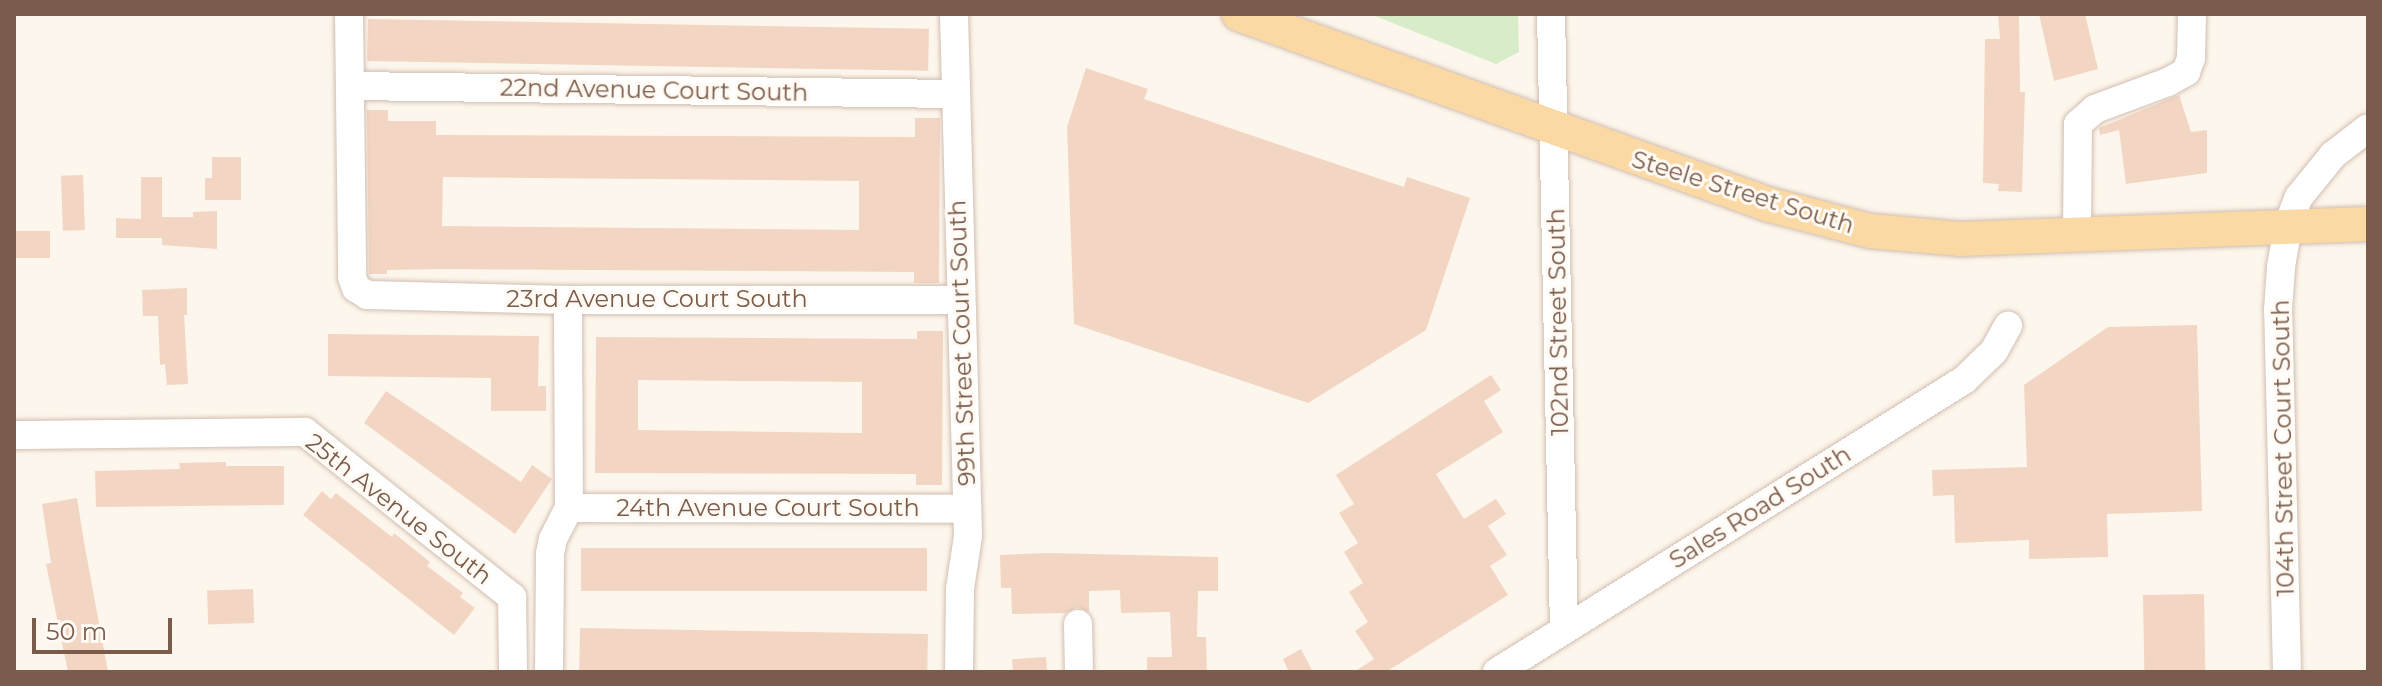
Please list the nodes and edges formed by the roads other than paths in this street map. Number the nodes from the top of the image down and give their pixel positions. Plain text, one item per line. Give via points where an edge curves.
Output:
1 (349, 14) edge
2 (954, 14) edge
3 (1239, 14) edge
4 (1551, 14) edge
5 (2192, 14) edge
6 (351, 86) junction
7 (956, 94) junction
8 (2368, 128) edge
9 (1554, 130) junction
10 (2368, 224) edge
11 (2288, 225) junction
12 (2077, 235) junction
13 (568, 300) junction
14 (960, 300) junction
15 (2008, 326) dead end
16 (14, 435) edge
17 (569, 508) junction
18 (967, 509) junction
19 (1078, 624) dead end
20 (1564, 629) junction
21 (513, 672) edge
22 (549, 672) edge
23 (959, 672) edge
24 (1079, 672) edge
25 (1497, 672) edge
26 (2287, 672) edge

1 - 6 street
2 - 7 street, 99th Street Court South
3 - 9 main road, Steele Street South
4 - 9 street, 102nd Street South
5 - 12 street via 2186,72 2087,113 2076,131
6 - 7 street, 22nd Avenue Court South
6 - 13 street, 23rd Avenue Court South via 356,288 375,297
7 - 14 street, 99th Street Court South
8 - 11 street via 2315,174
9 - 12 main road, Steele Street South via 1840,225 1959,239
9 - 20 street, 102nd Street South
10 - 11 main road, Steele Street South
11 - 12 main road, Steele Street South
11 - 26 street, 104th Street Court South via 2278,310
13 - 14 street, 23rd Avenue Court South
13 - 17 street
14 - 18 street, 99th Street Court South
15 - 20 street, Sales Road South via 1994,351 1964,380
16 - 21 street, 25th Avenue South via 305,432 512,597
17 - 18 street, 24th Avenue Court South
17 - 22 street via 550,554
18 - 23 street, 99th Street Court South
19 - 24 street
20 - 25 street, Sales Road South

